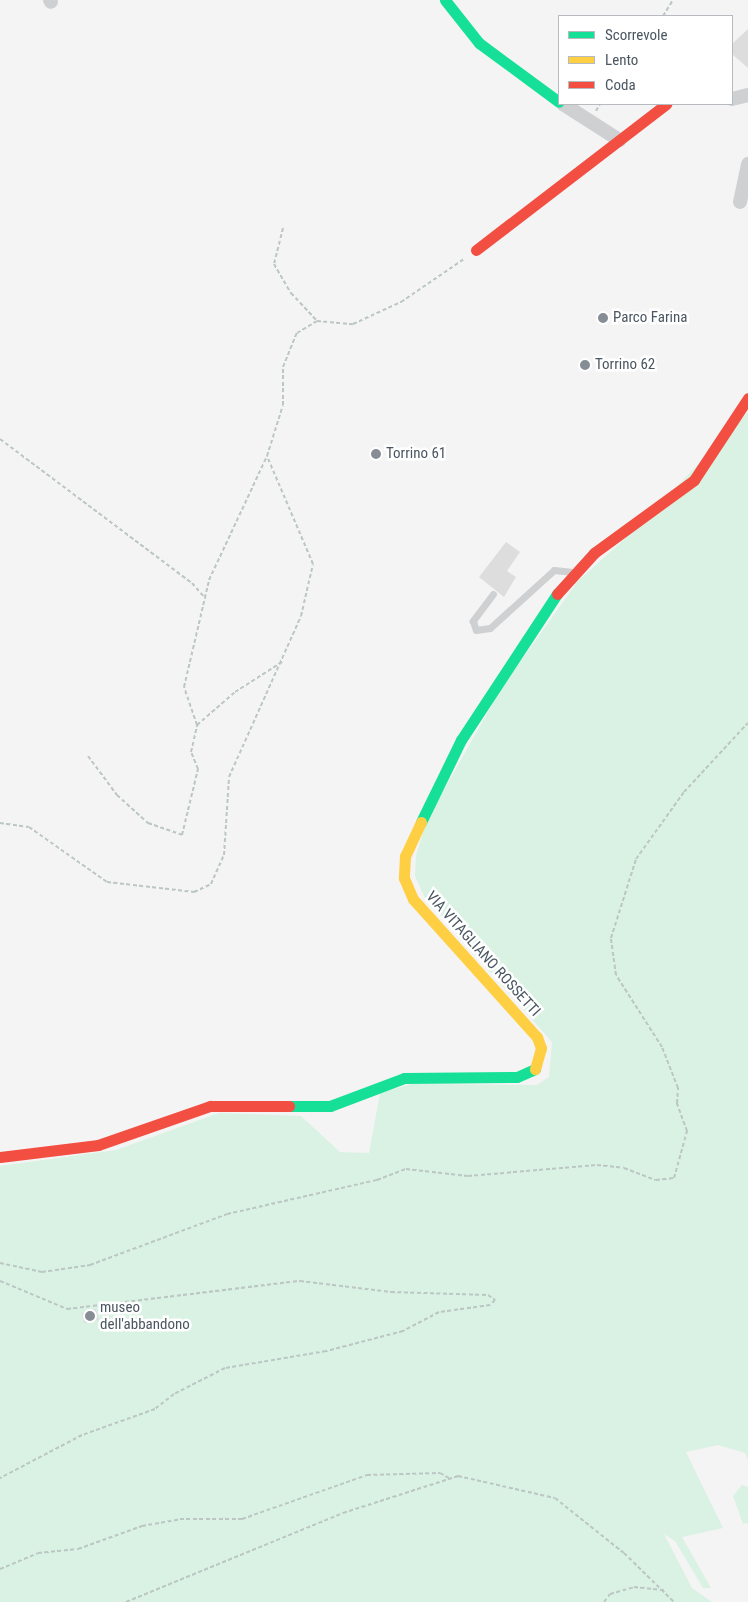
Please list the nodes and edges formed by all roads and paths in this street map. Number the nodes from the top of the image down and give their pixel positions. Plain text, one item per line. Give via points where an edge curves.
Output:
1 (445, 0) edge
2 (673, 0) edge
3 (664, 15) edge
4 (748, 96) edge
5 (733, 100) edge
6 (558, 101) edge
7 (564, 105) edge
8 (665, 105) edge
9 (619, 140) junction
10 (748, 164) edge
11 (740, 202) dead end
12 (283, 228) dead end
13 (476, 250) joint
14 (317, 321) junction
15 (748, 398) edge
16 (0, 439) edge
17 (267, 456) junction
18 (575, 573) junction
19 (493, 594) dead end
20 (205, 598) junction
21 (284, 660) junction
22 (196, 725) junction
23 (88, 756) dead end
24 (0, 823) edge
25 (0, 1157) edge
26 (0, 1281) edge
27 (0, 1478) edge
28 (450, 1478) junction
29 (0, 1569) edge
30 (665, 1590) junction
31 (126, 1602) edge
32 (604, 1602) edge
33 (674, 1602) edge

1 - 6 street via 479,44
2 - 3 path
4 - 5 street
7 - 9 street
8 - 9 street
9 - 13 street
10 - 11 street
12 - 14 path via 274,264 291,293
13 - 14 path via 401,302 353,324
14 - 17 path via 297,333 283,367 283,405
15 - 18 street, VIA VITAGLIANO ROSSETTI via 711,460 694,480 617,534
16 - 20 path
17 - 20 path via 226,539
17 - 21 path via 312,564 301,616
18 - 19 lane via 554,570 490,628 476,630 474,621
18 - 25 street, VIA VITAGLIANO ROSSETTI via 552,600 461,740 405,856 404,878 413,899 537,1037 541,1048 538,1067 516,1077 404,1078 330,1106 210,1106 98,1145
20 - 22 path via 184,687
21 - 22 path via 235,692
21 - 24 path via 230,777 224,855 211,884 194,892 106,882 19,822
22 - 23 path via 191,752 198,769 182,835 148,823 117,795
26 - 27 path via 68,1309 300,1281 391,1292 488,1295 495,1300 490,1305 440,1312 403,1330 326,1351 225,1368 174,1394 155,1409 82,1435
28 - 29 path via 440,1473 367,1475 242,1520 180,1519 142,1526 78,1549 38,1553
28 - 30 path via 486,1480 555,1498
28 - 31 path via 343,1513
30 - 32 path via 634,1587 610,1594
30 - 33 path

